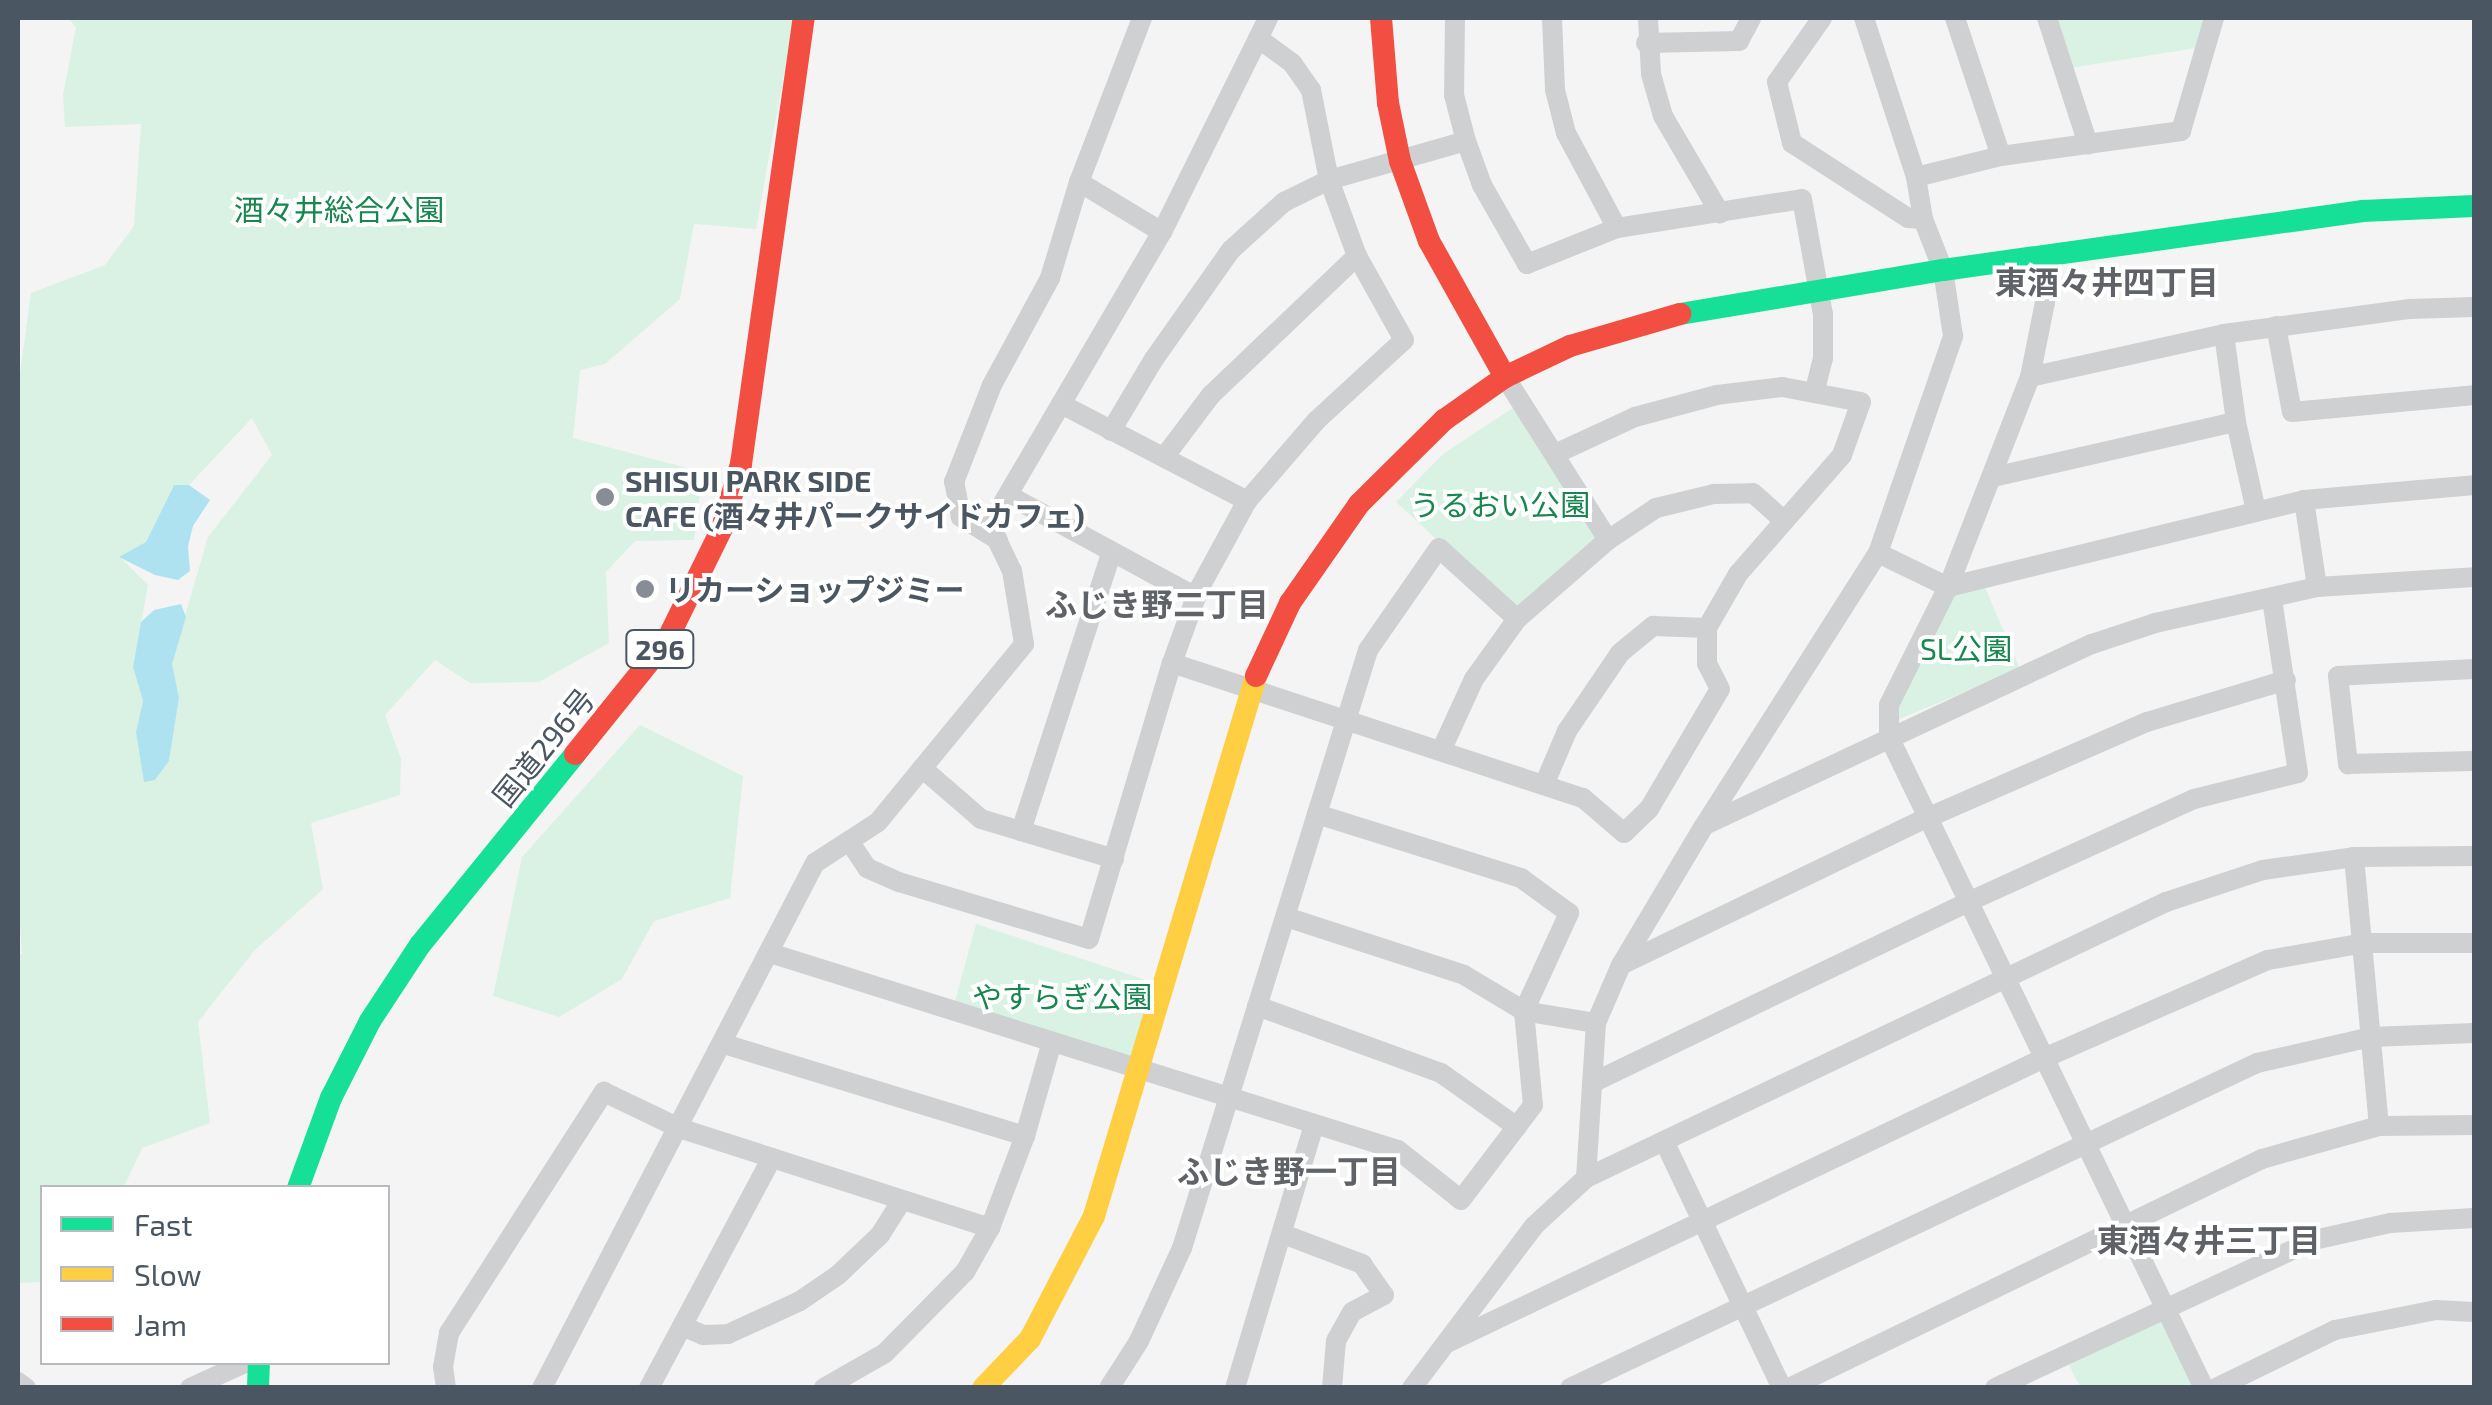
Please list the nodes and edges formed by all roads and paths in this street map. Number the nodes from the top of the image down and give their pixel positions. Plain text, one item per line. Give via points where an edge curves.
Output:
1 (804, 18) edge
2 (1142, 18) edge
3 (1268, 18) edge
4 (1382, 18) edge
5 (1455, 18) edge
6 (1552, 18) edge
7 (1648, 18) edge
8 (1752, 18) edge
9 (1822, 18) edge
10 (1864, 18) edge
11 (1955, 18) edge
12 (2047, 18) edge
13 (2214, 18) edge
14 (1258, 38) junction
15 (1646, 44) junction
16 (1466, 141) junction
17 (2088, 144) junction
18 (2001, 156) junction
19 (1400, 161) junction
20 (1916, 177) junction
21 (1329, 180) junction
22 (1079, 182) junction
23 (2474, 206) edge
24 (1720, 213) junction
25 (1923, 220) junction
26 (1617, 228) junction
27 (1162, 232) junction
28 (1357, 256) junction
29 (2037, 259) junction
30 (1943, 270) junction
31 (1820, 290) junction
32 (2474, 307) edge
33 (2276, 326) junction
34 (2224, 334) junction
35 (1506, 377) junction
36 (2030, 377) junction
37 (1814, 393) junction
38 (2474, 396) edge
39 (1061, 404) junction
40 (2236, 422) junction
41 (1111, 431) junction
42 (1557, 453) junction
43 (1164, 456) junction
44 (1993, 477) junction
45 (2474, 485) edge
46 (1008, 495) junction
47 (2304, 500) junction
48 (1247, 502) junction
49 (2256, 511) junction
50 (1782, 519) junction
51 (998, 540) junction
52 (1608, 540) junction
53 (1112, 551) junction
54 (1878, 552) junction
55 (2474, 577) edge
56 (1948, 586) junction
57 (2318, 587) junction
58 (1196, 596) junction
59 (2272, 598) junction
60 (1516, 618) junction
61 (1708, 628) junction
62 (1172, 663) junction
63 (2474, 669) edge
64 (2286, 680) junction
65 (1250, 689) junction
66 (1346, 721) junction
67 (1889, 737) junction
68 (1441, 752) junction
69 (2474, 760) edge
70 (922, 768) junction
71 (1544, 785) junction
72 (1317, 814) junction
73 (1927, 818) junction
74 (1704, 826) junction
75 (1021, 831) junction
76 (848, 841) junction
77 (2474, 856) edge
78 (2354, 857) junction
79 (1114, 859) junction
80 (1968, 902) junction
81 (1286, 917) junction
82 (2474, 942) edge
83 (2364, 943) junction
84 (770, 953) junction
85 (1621, 965) junction
86 (2004, 980) junction
87 (1257, 1006) junction
88 (1524, 1011) junction
89 (1596, 1023) junction
90 (2474, 1033) edge
91 (2372, 1036) junction
92 (1052, 1042) junction
93 (724, 1044) junction
94 (2042, 1059) junction
95 (1138, 1070) junction
96 (1592, 1083) junction
97 (1229, 1094) junction
98 (1314, 1124) junction
99 (2474, 1125) edge
100 (2379, 1126) junction
101 (1517, 1127) junction
102 (680, 1128) junction
103 (1024, 1136) junction
104 (1665, 1143) junction
105 (2083, 1144) junction
106 (772, 1158) junction
107 (1586, 1178) junction
108 (299, 1185) edge
109 (902, 1200) junction
110 (2474, 1218) edge
111 (1702, 1222) junction
112 (2124, 1224) junction
113 (990, 1228) junction
114 (1283, 1234) junction
115 (1743, 1306) junction
116 (2164, 1306) junction
117 (2474, 1312) edge
118 (685, 1328) junction
119 (1447, 1343) junction
120 (240, 1365) edge
121 (18, 1382) edge
122 (26, 1388) edge
123 (190, 1388) edge
124 (446, 1388) edge
125 (542, 1388) edge
126 (649, 1388) edge
127 (824, 1388) edge
128 (983, 1388) edge
129 (1110, 1388) edge
130 (1234, 1388) edge
131 (1332, 1388) edge
132 (1412, 1388) edge
133 (1570, 1388) edge
134 (1786, 1388) edge
135 (1996, 1388) edge
136 (2204, 1388) edge
137 (2216, 1388) edge

1 - 108 main road, 国道296号 / 296 via 741,464 722,528 667,640 420,945 370,1022 330,1098
2 - 22 street
3 - 14 street
4 - 19 main road
5 - 16 street via 1454,95
6 - 26 street via 1555,90 1566,132
7 - 15 street
8 - 15 street via 1739,41
9 - 25 street via 1777,82 1792,142 1908,218
10 - 20 street
11 - 18 street
12 - 17 street
13 - 17 street via 2180,131
14 - 21 street via 1292,63 1311,90
14 - 27 street
15 - 24 street via 1663,116
16 - 19 street
16 - 26 street via 1482,186 1528,264
17 - 18 street
18 - 20 street
19 - 21 street
19 - 35 main road via 1429,241
20 - 25 street
21 - 28 street
21 - 41 street via 1284,202 1230,250
22 - 27 street
22 - 51 street via 1050,278 992,385 954,482 961,517
23 - 29 main road via 2362,212
24 - 26 street
24 - 31 street via 1802,199
25 - 30 street
27 - 39 street
28 - 43 street via 1211,395
28 - 48 street via 1404,340 1316,420
29 - 30 main road
29 - 36 street via 2045,302
30 - 31 main road
30 - 54 street via 1952,336
31 - 35 main road via 1634,323
31 - 37 street via 1823,358
32 - 33 street via 2410,308
33 - 34 street
33 - 38 street via 2292,412
34 - 36 street
34 - 40 street
35 - 42 street
35 - 65 main road via 1444,420 1359,504 1290,603
36 - 44 street
37 - 42 street via 1782,387 1717,395 1634,416
37 - 50 street via 1861,402 1842,455
39 - 41 street
39 - 46 street
40 - 44 street
40 - 49 street
41 - 43 street
42 - 52 street
43 - 48 street
44 - 56 street
45 - 47 street
46 - 51 street via 990,524
46 - 53 street
47 - 49 street
47 - 57 street
48 - 58 street
49 - 56 street
50 - 52 street via 1752,494 1714,494 1656,508
50 - 61 street via 1738,574
51 - 70 street via 1012,571 1024,644
52 - 60 street
53 - 58 street
53 - 75 street
54 - 56 street
54 - 74 street
55 - 57 street
56 - 67 street via 1889,705
57 - 59 street
58 - 62 street
59 - 64 street
59 - 67 street via 2092,644
60 - 66 street via 1439,548 1368,650
60 - 68 street via 1474,679
61 - 71 street via 1653,626 1620,653 1568,731
61 - 71 street via 1707,664 1720,690 1648,809 1624,833 1583,798
62 - 65 street
62 - 79 street
63 - 69 street via 2338,676 2348,764
64 - 73 street via 2147,722
64 - 80 street via 2298,773 2194,800
65 - 66 street
65 - 95 main road
66 - 68 street
66 - 72 street
67 - 73 street
67 - 74 street
68 - 71 street
70 - 75 street via 982,819
70 - 76 street via 878,822
72 - 81 street
72 - 88 street via 1520,878 1570,914
73 - 80 street
73 - 85 street
74 - 85 street
75 - 79 street
76 - 79 street via 868,868 899,882 1089,939
76 - 84 street via 816,864
77 - 78 street
78 - 83 street
78 - 86 street via 2263,870 2166,902
80 - 86 street
80 - 96 street
81 - 87 street
81 - 88 street via 1464,974
82 - 83 street
83 - 91 street
83 - 94 street via 2268,960
84 - 92 street
84 - 93 street
85 - 89 street
86 - 94 street
86 - 104 street
87 - 97 street
87 - 101 street via 1441,1073
88 - 89 street
88 - 101 street via 1533,1105
89 - 96 street
90 - 91 street
91 - 100 street
91 - 105 street via 2257,1063
92 - 95 street
92 - 103 street
93 - 102 street
93 - 103 street
94 - 105 street
94 - 111 street
95 - 97 street
95 - 128 main road via 1094,1216 1030,1339
96 - 107 street
97 - 98 street
97 - 129 street via 1182,1248
98 - 101 street via 1398,1150 1461,1200
98 - 114 street
99 - 100 street
100 - 112 street via 2262,1158
102 - 106 street
102 - 124 street via 604,1092 449,1333
102 - 125 street
103 - 113 street
104 - 107 street
104 - 111 street
105 - 112 street
105 - 115 street
106 - 109 street
106 - 118 street
107 - 119 street via 1534,1226
109 - 113 street
109 - 118 street via 880,1235 800,1301 728,1334
110 - 116 street via 2390,1223 2314,1240
111 - 115 street
111 - 119 street
112 - 116 street
112 - 134 street
113 - 127 street via 965,1272 928,1314 885,1353
114 - 130 street
114 - 131 street via 1362,1264 1384,1295 1352,1312 1336,1341
115 - 133 street
115 - 134 street
116 - 135 street
116 - 136 street
117 - 137 street via 2436,1310 2335,1330
118 - 126 street
119 - 132 street
120 - 123 street
121 - 122 street

